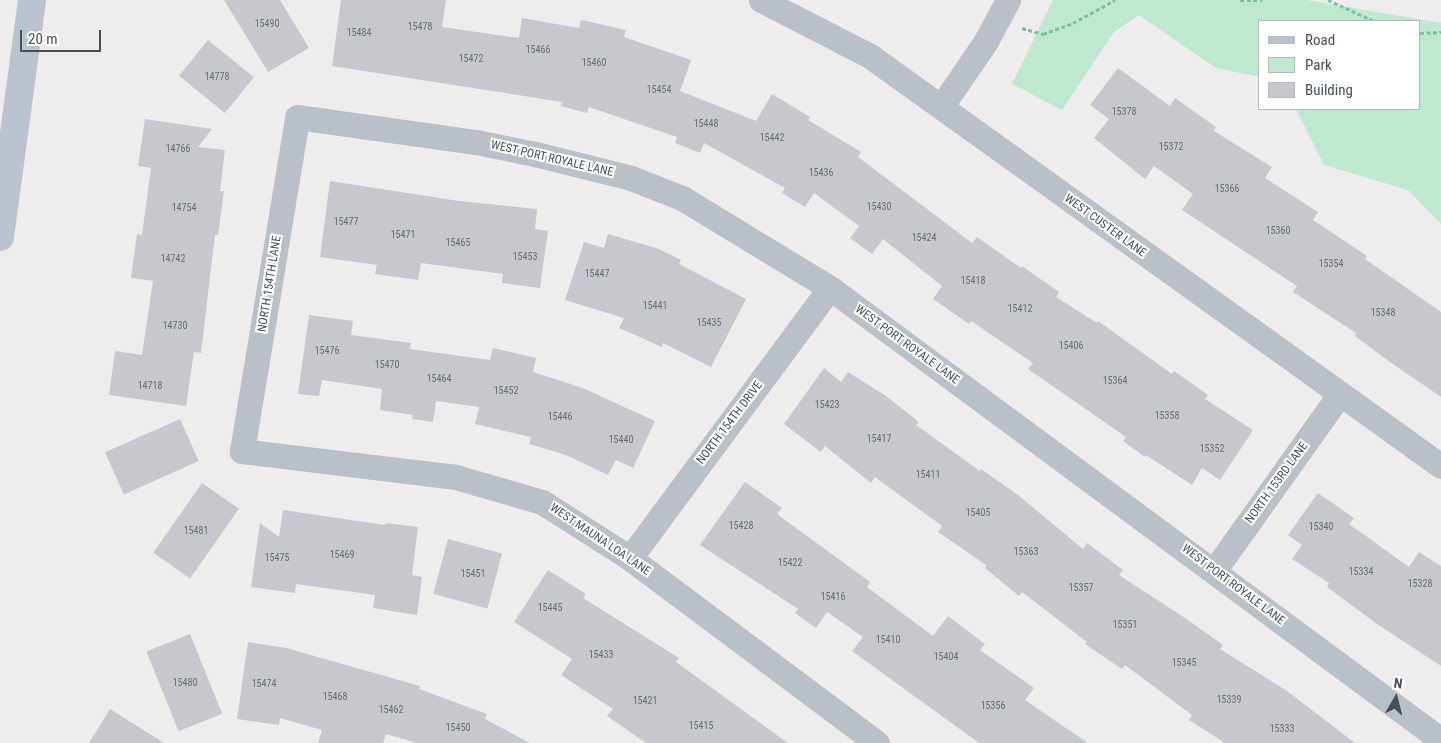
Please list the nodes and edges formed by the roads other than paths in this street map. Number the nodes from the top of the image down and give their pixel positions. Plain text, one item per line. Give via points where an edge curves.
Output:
1 (32, 0) edge
2 (761, 0) edge
3 (1003, 10) edge
4 (941, 107) junction
5 (297, 117) joint
6 (0, 237) edge
7 (830, 288) junction
8 (1339, 395) junction
9 (242, 451) joint
10 (1441, 466) edge
11 (630, 558) junction
12 (1214, 571) junction
13 (1441, 740) edge
14 (877, 743) edge

1 - 6 main road
2 - 4 street, WEST CUSTER LANE via 870,56
3 - 4 street
4 - 8 street, WEST CUSTER LANE
5 - 7 street, WEST PORT ROYALE LANE via 476,142 631,178 682,198
5 - 9 street, NORTH 154TH LANE
7 - 11 street, NORTH 154TH DRIVE
7 - 12 street, WEST PORT ROYALE LANE
8 - 10 street, WEST CUSTER LANE
8 - 12 street, NORTH 153RD LANE
9 - 11 street, WEST MAUNA LOA LANE via 456,478 500,489 542,502
11 - 14 street, WEST MAUNA LOA LANE
12 - 13 street, WEST PORT ROYALE LANE

